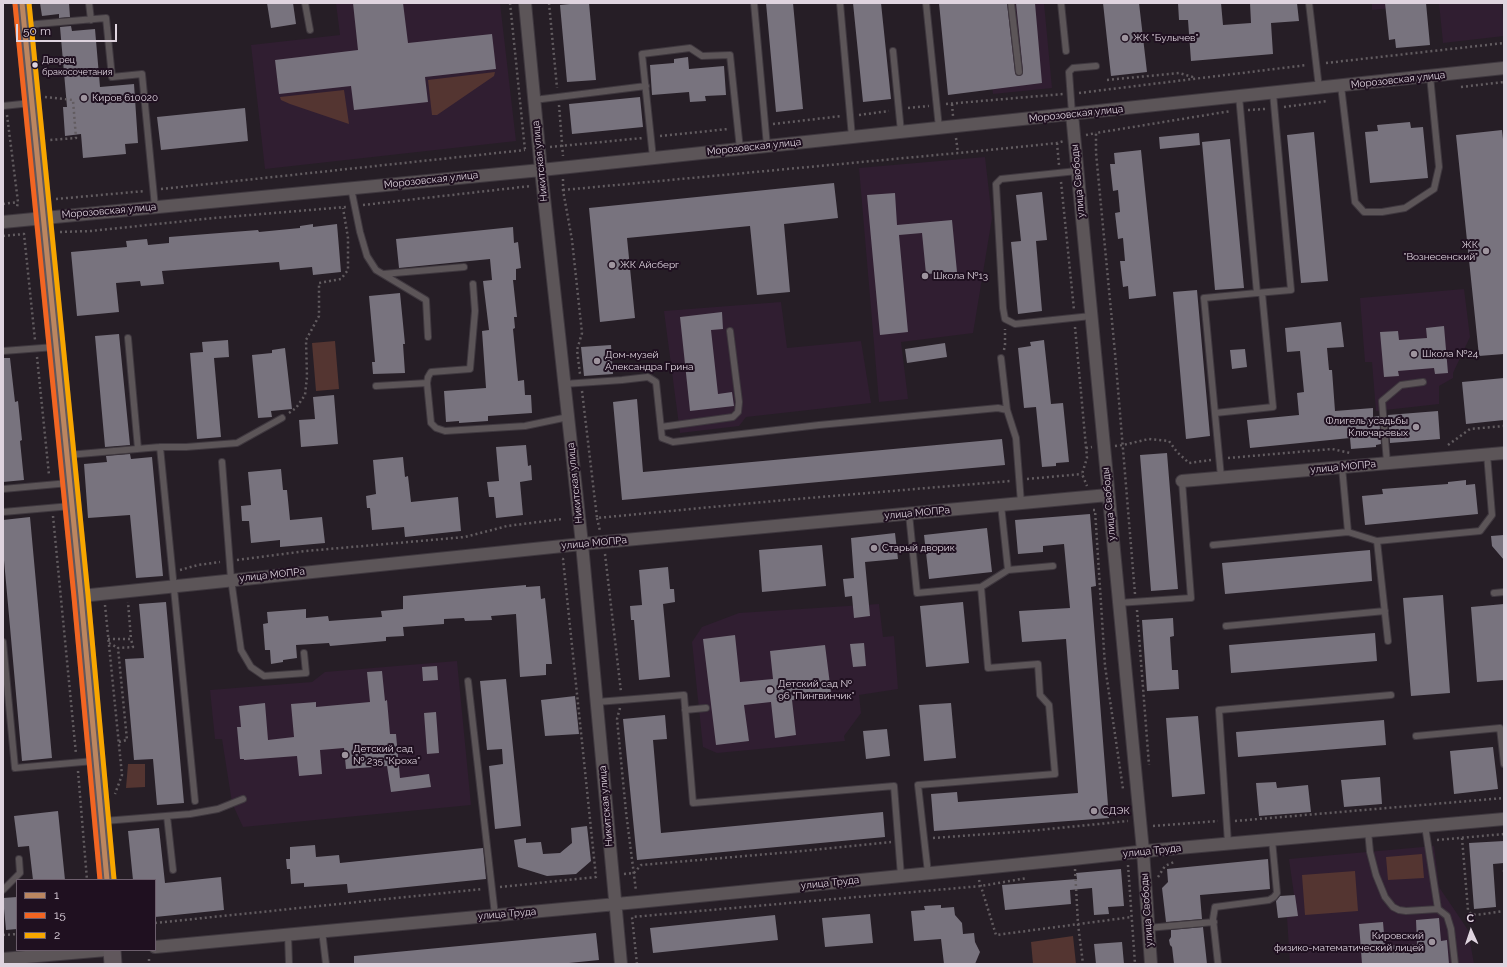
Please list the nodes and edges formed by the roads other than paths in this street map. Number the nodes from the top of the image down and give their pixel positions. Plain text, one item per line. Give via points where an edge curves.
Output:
1 (22, 3) edge
2 (89, 3) edge
3 (305, 3) edge
4 (525, 3) edge
5 (754, 3) edge
6 (840, 3) edge
7 (926, 3) edge
8 (1011, 3) edge
9 (1061, 3) edge
10 (1309, 3) edge
11 (91, 20) junction
12 (24, 28) junction
13 (310, 30) dead end
14 (893, 51) dead end
15 (1066, 51) dead end
16 (1096, 66) dead end
17 (1504, 68) edge
18 (1019, 72) dead end
19 (1430, 76) junction
20 (646, 86) junction
21 (1341, 86) junction
22 (1319, 88) junction
23 (1273, 93) junction
24 (1239, 96) junction
25 (38, 100) junction
26 (534, 100) junction
27 (4, 106) edge
28 (1072, 114) junction
29 (939, 128) junction
30 (901, 132) junction
31 (852, 137) junction
32 (767, 146) junction
33 (740, 149) junction
34 (653, 158) junction
35 (541, 170) junction
36 (1077, 171) junction
37 (351, 188) junction
38 (155, 207) junction
39 (42, 218) junction
40 (3, 222) edge
41 (464, 267) dead end
42 (383, 274) junction
43 (473, 284) dead end
44 (1260, 293) junction
45 (1091, 316) junction
46 (730, 331) dead end
47 (428, 337) dead end
48 (128, 338) dead end
49 (55, 347) junction
50 (3, 351) edge
51 (1001, 358) dead end
52 (1423, 382) dead end
53 (427, 383) junction
54 (564, 384) junction
55 (376, 386) dead end
56 (1007, 410) junction
57 (1214, 413) junction
58 (282, 418) road end
59 (568, 418) junction
60 (661, 427) junction
61 (160, 446) junction
62 (138, 449) junction
63 (1504, 453) edge
64 (1487, 454) junction
65 (66, 455) junction
66 (222, 462) dead end
67 (1387, 463) junction
68 (1342, 467) junction
69 (1221, 477) junction
70 (1182, 481) joint
71 (69, 483) junction
72 (3, 489) edge
73 (1108, 495) junction
74 (1021, 503) junction
75 (1001, 505) junction
76 (71, 506) junction
77 (3, 512) edge
78 (909, 514) junction
79 (1348, 532) junction
80 (1377, 541) junction
81 (582, 544) junction
82 (1214, 545) dead end
83 (1053, 566) dead end
84 (1008, 570) junction
85 (231, 579) junction
86 (174, 585) junction
87 (981, 587) junction
88 (1504, 592) edge
89 (1494, 593) dead end
90 (80, 596) junction
91 (1118, 603) junction
92 (1385, 611) junction
93 (1226, 626) dead end
94 (1388, 641) dead end
95 (3, 642) edge
96 (304, 653) dead end
97 (468, 681) dead end
98 (1392, 695) dead end
99 (597, 702) junction
100 (706, 708) dead end
101 (685, 710) junction
102 (1416, 736) dead end
103 (96, 760) junction
104 (1504, 764) edge
105 (243, 799) dead end
106 (195, 801) dead end
107 (167, 816) junction
108 (1504, 819) edge
109 (101, 822) junction
110 (1425, 826) junction
111 (1368, 831) junction
112 (1272, 840) junction
113 (1228, 844) junction
114 (1143, 851) junction
115 (18, 859) dead end
116 (173, 870) dead end
117 (928, 873) junction
118 (901, 876) junction
119 (107, 879) edge
120 (3, 890) edge
121 (616, 904) junction
122 (1438, 909) junction
123 (495, 915) junction
124 (1214, 922) junction
125 (1148, 928) junction
126 (322, 931) junction
127 (288, 934) junction
128 (156, 947) edge
129 (95, 951) edge
130 (112, 951) edge
131 (3, 959) edge
132 (114, 964) edge
133 (289, 964) edge
134 (326, 964) edge
135 (621, 964) edge
136 (1151, 964) edge
137 (1218, 964) edge
138 (1455, 964) edge

1 - 12 main road
2 - 11 lane
3 - 13 lane
4 - 26 street, Никитская улица
5 - 32 lane
6 - 31 lane
7 - 29 lane
8 - 18 lane
9 - 15 lane
10 - 22 lane
11 - 12 lane via 37,24
11 - 38 lane via 106,18 112,77 142,74
12 - 25 main road
14 - 30 lane
16 - 28 lane, улица Свободы via 1073,68 1069,72
17 - 19 street, Морозовская улица
19 - 21 street, Морозовская улица
19 - 21 lane via 1439,167 1434,188 1405,208 1382,212 1364,212 1355,202
20 - 26 lane
20 - 33 lane via 642,54 690,48 702,56 730,55
20 - 34 lane
21 - 22 street, Морозовская улица
22 - 23 street, Морозовская улица
23 - 24 street, Морозовская улица
23 - 44 lane via 1291,290
24 - 28 street, Морозовская улица
24 - 44 lane
25 - 27 lane
25 - 39 main road
26 - 35 street, Никитская улица
28 - 29 street, Морозовская улица
28 - 36 street, улица Свободы
29 - 30 street, Морозовская улица
30 - 31 street, Морозовская улица
31 - 32 street, Морозовская улица
32 - 33 street, Морозовская улица
33 - 34 street, Морозовская улица
34 - 35 street, Морозовская улица
35 - 37 street, Морозовская улица
35 - 54 street, Никитская улица
36 - 45 street, улица Свободы
36 - 45 lane via 1001,179 996,184 1003,308 1005,319 1015,324
37 - 38 street, Морозовская улица
37 - 42 lane via 367,256 376,270
38 - 39 street, Морозовская улица
39 - 40 street, Морозовская улица
39 - 49 main road
41 - 42 lane
42 - 47 lane via 426,300
43 - 53 lane via 470,368 431,372
44 - 57 lane via 1204,298
44 - 57 lane via 1273,407
45 - 73 street, улица Свободы
46 - 60 lane via 738,412 734,417
48 - 62 lane
49 - 50 lane
49 - 65 main road
51 - 56 lane
52 - 67 lane via 1401,385 1382,402
53 - 55 lane
53 - 59 lane via 431,423 445,431 525,426
54 - 59 street, Никитская улица
54 - 60 lane via 648,377 656,382
56 - 60 lane via 998,408 819,425 673,442 662,438
56 - 74 lane via 1016,438
57 - 69 lane
58 - 61 lane via 237,443 186,447
59 - 81 street, Никитская улица
61 - 62 lane
61 - 86 lane
62 - 65 lane
63 - 64 street, улица МОПРа
64 - 67 street, улица МОПРа
64 - 80 lane via 1492,515 1480,531
65 - 71 main road
66 - 85 lane
67 - 68 street, улица МОПРа
68 - 69 street, улица МОПРа
68 - 79 lane
69 - 70 street, улица МОПРа
70 - 91 lane via 1192,598
71 - 72 lane
71 - 76 main road
73 - 74 street, улица МОПРа
73 - 91 street, улица Свободы
74 - 75 street, улица МОПРа
75 - 78 street, улица МОПРа
75 - 84 lane
76 - 77 lane
76 - 90 main road
78 - 81 street, улица МОПРа
78 - 87 lane via 917,593
79 - 80 lane
79 - 82 lane
80 - 92 lane
81 - 85 street, улица МОПРа
81 - 99 street, Никитская улица
83 - 84 lane
84 - 87 lane
85 - 86 street, улица МОПРа
85 - 96 lane via 241,650 251,667 264,676 306,673
86 - 90 street, улица МОПРа
86 - 106 lane
87 - 117 lane via 988,668 1038,664 1040,695 1049,705 1055,774 918,785
88 - 89 lane
90 - 103 main road
91 - 114 street, улица Свободы
92 - 93 lane
92 - 94 lane
95 - 103 lane via 15,768
97 - 123 lane
98 - 113 lane via 1219,710
99 - 101 lane via 684,695
99 - 121 street, Никитская улица
100 - 101 lane
101 - 118 lane via 693,803 894,786
102 - 104 lane via 1500,728
103 - 109 main road
105 - 107 lane via 218,809
107 - 109 lane
107 - 116 lane
108 - 110 street, улица Труда
109 - 119 main road
110 - 111 street, улица Труда
110 - 122 lane
111 - 112 street, улица Труда
111 - 122 lane via 1370,852 1384,897 1393,907 1406,912
112 - 113 street, улица Труда
112 - 124 lane via 1276,893 1274,897 1269,900 1215,907
113 - 114 street, улица Труда
114 - 117 street, улица Труда via 1072,866
114 - 125 street, улица Свободы
115 - 120 lane via 20,873
117 - 118 street, улица Труда
118 - 121 street, улица Труда
121 - 123 street, улица Труда
121 - 135 street, Никитская улица
122 - 138 lane via 1447,916 1451,928
123 - 126 street, улица Труда
124 - 125 lane
124 - 137 lane
125 - 136 street, улица Свободы
126 - 127 street, улица Труда
126 - 134 lane
127 - 128 street, улица Труда
127 - 133 lane
129 - 131 street
130 - 132 main road

